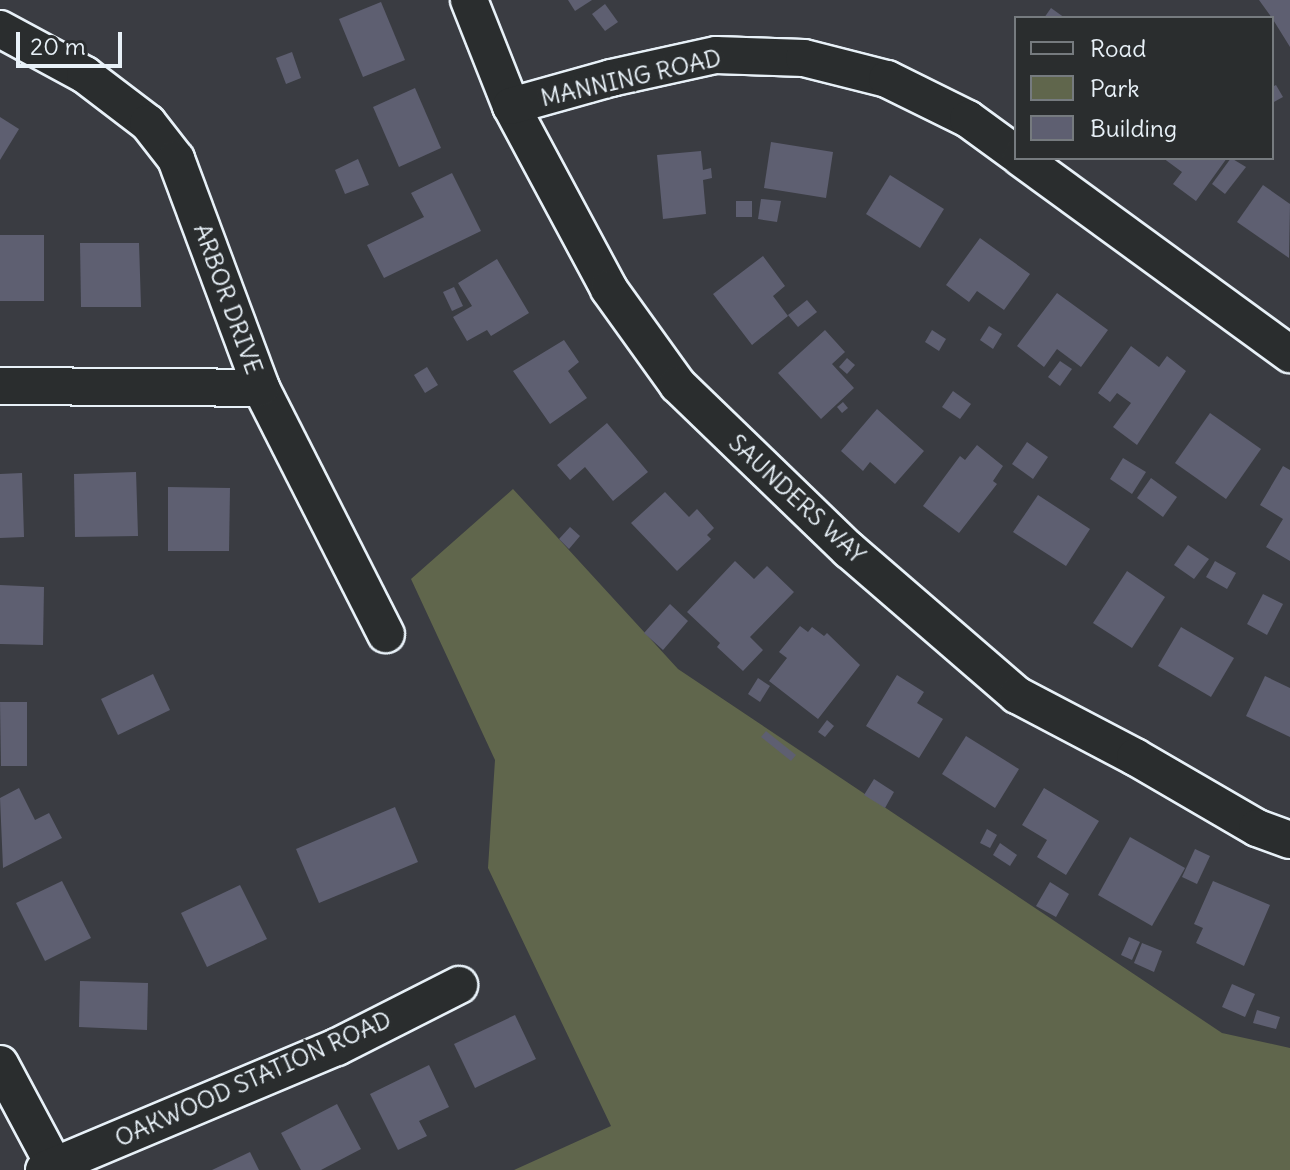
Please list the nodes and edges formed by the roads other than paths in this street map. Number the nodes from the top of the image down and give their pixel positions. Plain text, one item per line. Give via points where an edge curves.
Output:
1 (469, 0) edge
2 (0, 29) edge
3 (511, 106) junction
4 (1014, 153) edge
5 (1024, 160) edge
6 (1290, 354) edge
7 (0, 386) edge
8 (261, 388) junction
9 (386, 634) dead end
10 (1290, 840) edge
11 (459, 985) dead end
12 (0, 1064) edge
13 (49, 1168) edge

1 - 3 street, SAUNDERS WAY
2 - 8 street, ARBOR DRIVE via 85,75 148,123 176,159
3 - 4 street, MANNING ROAD via 716,55 804,58 887,79 968,119
3 - 10 street, SAUNDERS WAY via 609,289 678,385 757,464 934,627 1017,695 1257,828
5 - 6 street
7 - 8 street
8 - 9 street, ARBOR DRIVE
11 - 13 street, OAKWOOD STATION ROAD via 337,1047
12 - 13 street

